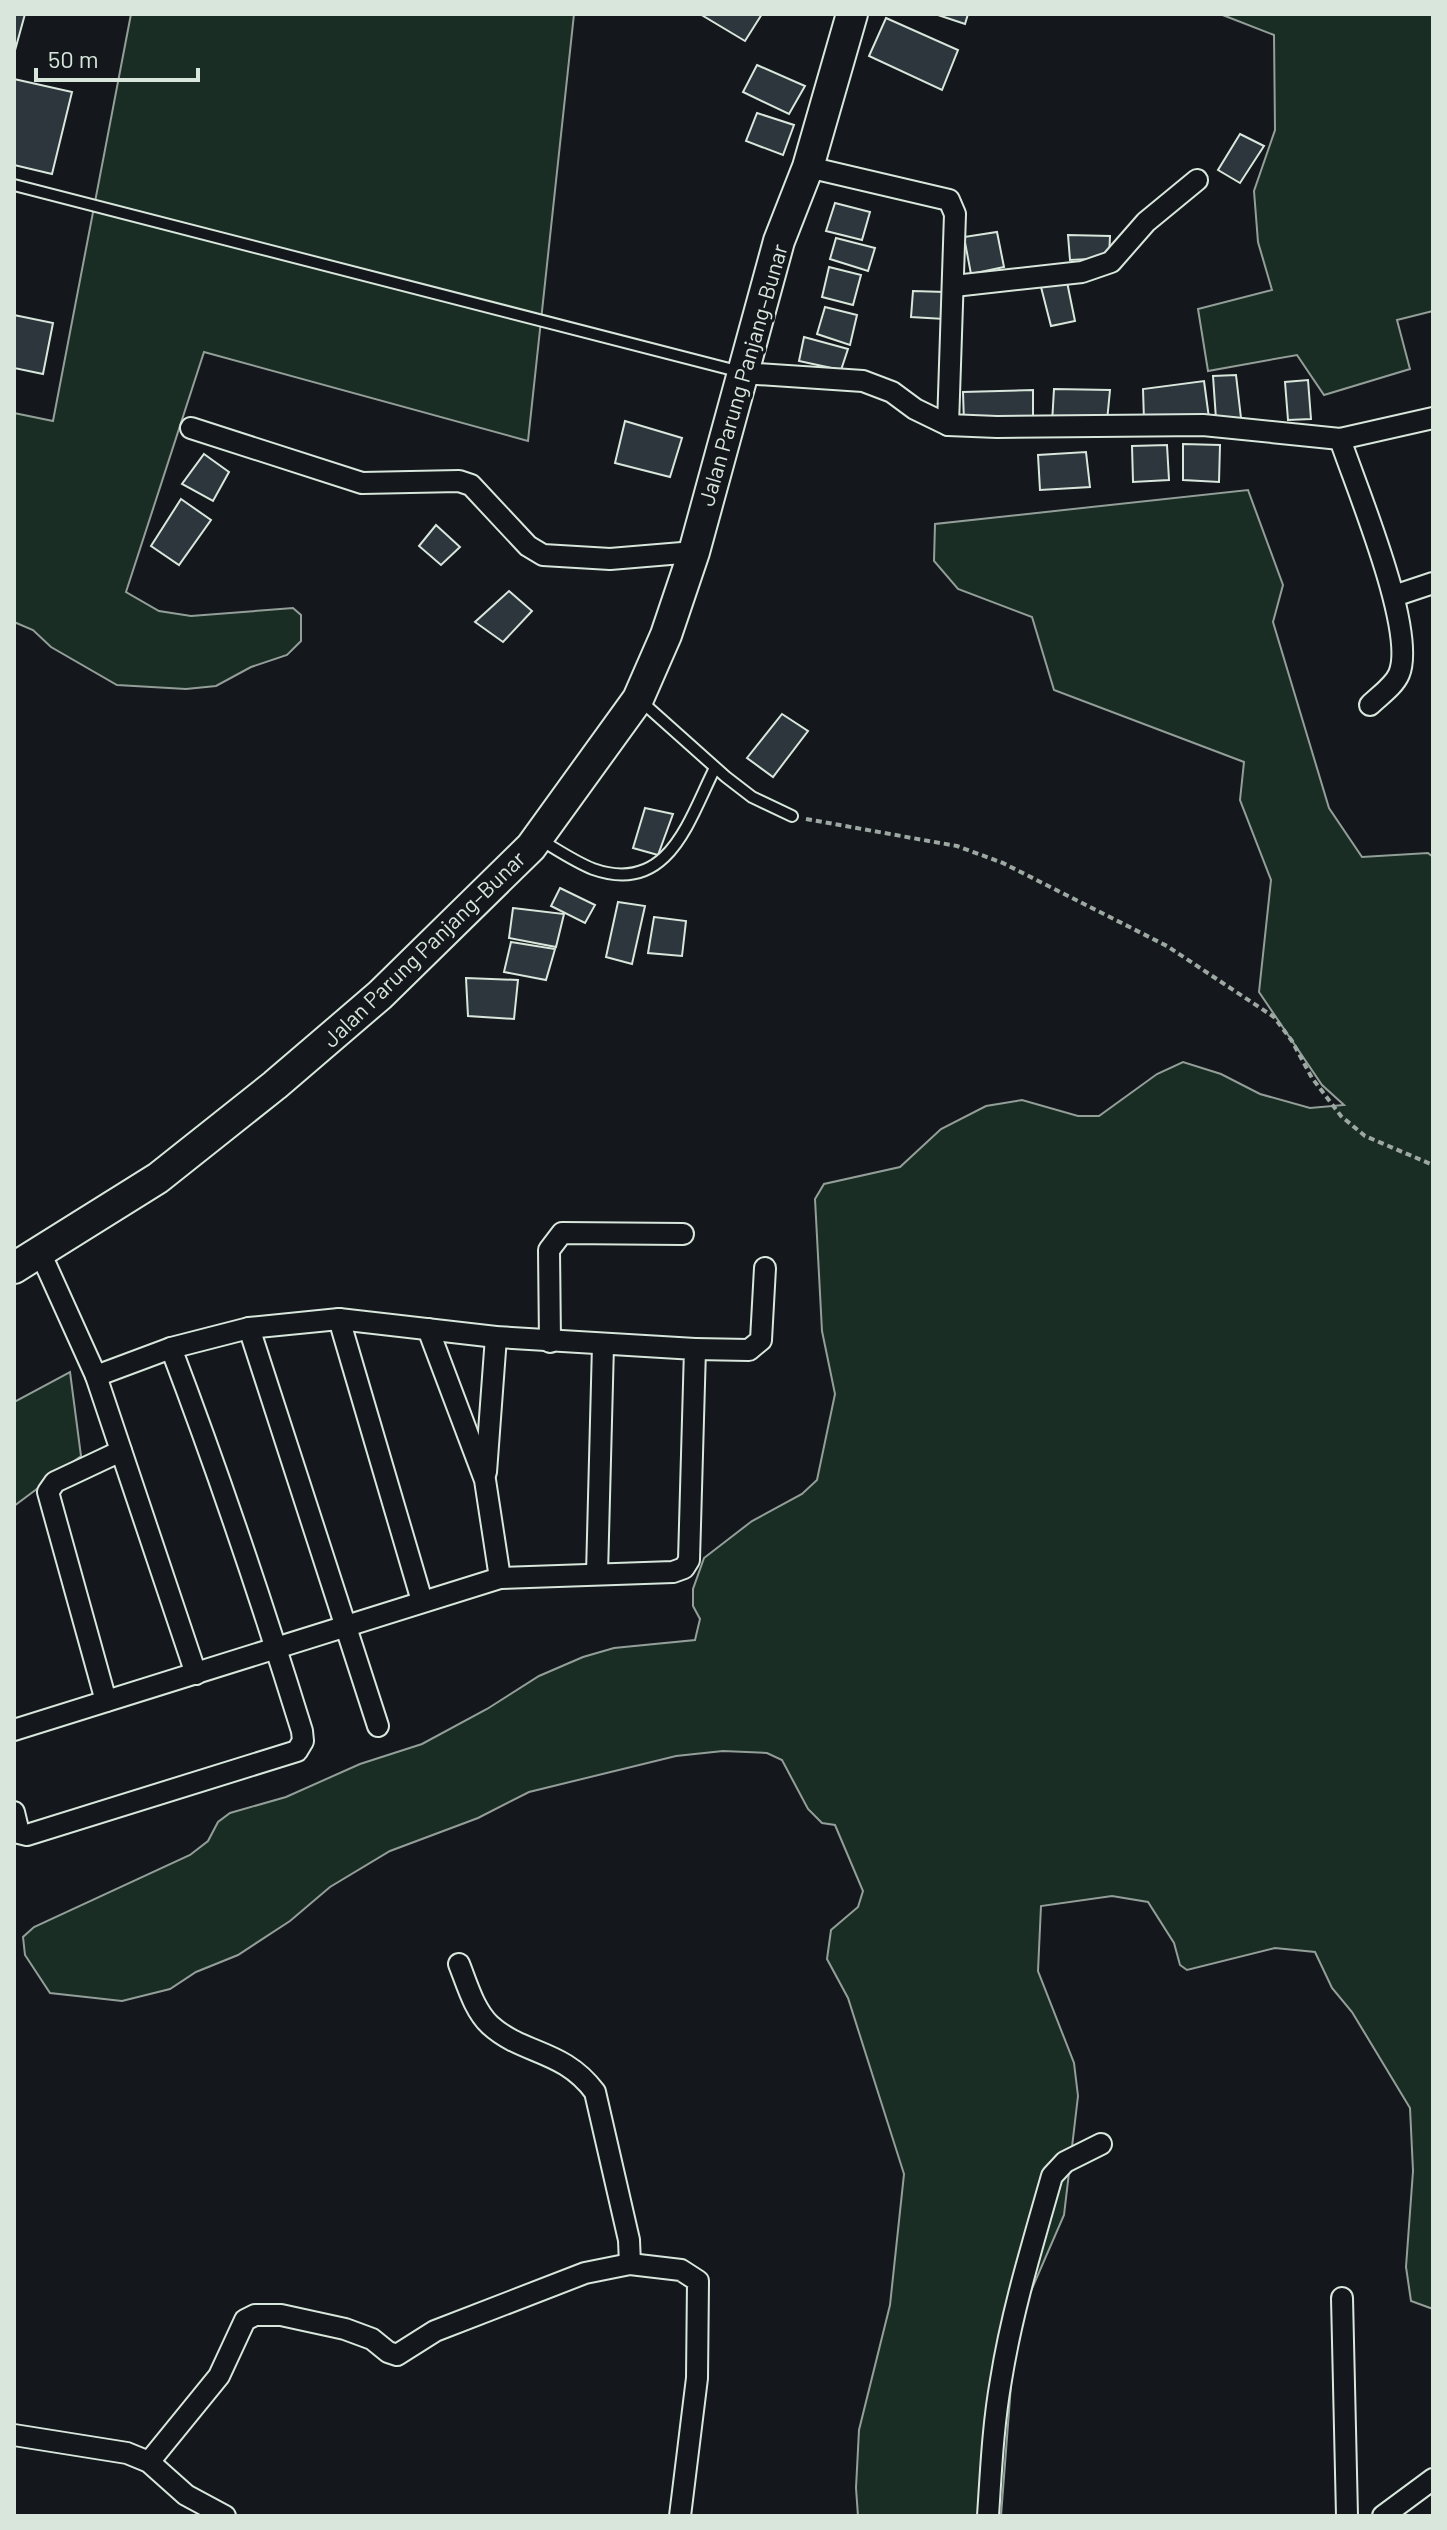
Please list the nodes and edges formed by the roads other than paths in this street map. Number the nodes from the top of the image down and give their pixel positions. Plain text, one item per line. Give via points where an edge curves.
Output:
1 (852, 14) edge
2 (808, 167) junction
3 (1197, 180) dead end
4 (14, 185) edge
5 (954, 286) junction
6 (743, 373) junction
7 (1433, 418) edge
8 (948, 425) junction
9 (191, 428) dead end
10 (1340, 439) junction
11 (694, 552) junction
12 (1433, 583) edge
13 (1394, 596) junction
14 (638, 699) junction
15 (1370, 705) dead end
16 (715, 768) junction
17 (792, 816) road end
18 (538, 838) junction
19 (683, 1234) dead end
20 (39, 1250) junction
21 (14, 1268) edge
22 (765, 1268) dead end
23 (339, 1319) junction
24 (249, 1328) junction
25 (428, 1329) junction
26 (496, 1337) junction
27 (550, 1342) junction
28 (603, 1345) junction
29 (171, 1348) junction
30 (695, 1349) junction
31 (96, 1376) junction
32 (121, 1451) junction
33 (485, 1480) junction
34 (597, 1574) junction
35 (500, 1578) junction
36 (422, 1601) junction
37 (347, 1626) junction
38 (277, 1648) junction
39 (196, 1674) junction
40 (106, 1701) junction
41 (378, 1726) dead end
42 (14, 1730) edge
43 (14, 1812) edge
44 (459, 1964) dead end
45 (1101, 2144) dead end
46 (630, 2264) junction
47 (1342, 2298) dead end
48 (14, 2435) edge
49 (149, 2462) junction
50 (1433, 2479) edge
51 (225, 2516) edge
52 (680, 2516) edge
53 (988, 2516) edge
54 (1347, 2516) edge
55 (1383, 2516) edge

1 - 2 main road, Jalan Parung Panjang–Bunar
2 - 5 street via 949,200 955,214
2 - 6 main road, Jalan Parung Panjang–Bunar via 779,241
3 - 5 street via 1146,222 1111,262 1082,272
4 - 6 lane
5 - 8 street
6 - 8 street via 863,381
6 - 11 main road, Jalan Parung Panjang–Bunar
7 - 10 street
8 - 10 street via 1203,425
9 - 11 street via 362,483 471,485 528,546 543,555 610,559
10 - 13 street
11 - 14 main road, Jalan Parung Panjang–Bunar
12 - 13 street
13 - 15 street via 1401,671
14 - 16 lane
14 - 18 main road, Jalan Parung Panjang–Bunar
16 - 17 lane via 752,797
16 - 18 lane via 675,849 649,869 594,869
18 - 20 main road, Jalan Parung Panjang–Bunar via 391,985 275,1085 158,1178
19 - 27 street via 562,1233 549,1250
20 - 21 main road, Jalan Parung Panjang–Bunar
20 - 31 street
22 - 30 street via 761,1340 749,1350
23 - 24 street
23 - 25 street
23 - 36 street
24 - 29 street
24 - 37 street
25 - 26 street
25 - 33 street
26 - 27 street
26 - 33 street
27 - 28 street
28 - 30 street
28 - 34 street
29 - 31 street
29 - 38 street
30 - 34 street via 689,1560 673,1572
31 - 32 street
32 - 39 street
32 - 40 street via 55,1482 48,1492
33 - 35 street
34 - 35 street
35 - 36 street
36 - 37 street
37 - 38 street
37 - 41 street
38 - 39 street
38 - 43 street via 302,1731 297,1751 27,1835 19,1833
39 - 40 street
40 - 42 street
44 - 46 street via 490,2025 563,2062 595,2092
45 - 53 street via 1065,2162 1052,2176 1001,2379
46 - 49 street via 585,2273 497,2306 435,2331 397,2355 345,2329 255,2315 245,2320 219,2376
46 - 52 street via 681,2270 698,2281 697,2378
47 - 54 street
48 - 49 street via 127,2453
49 - 51 street via 186,2495
50 - 55 street

